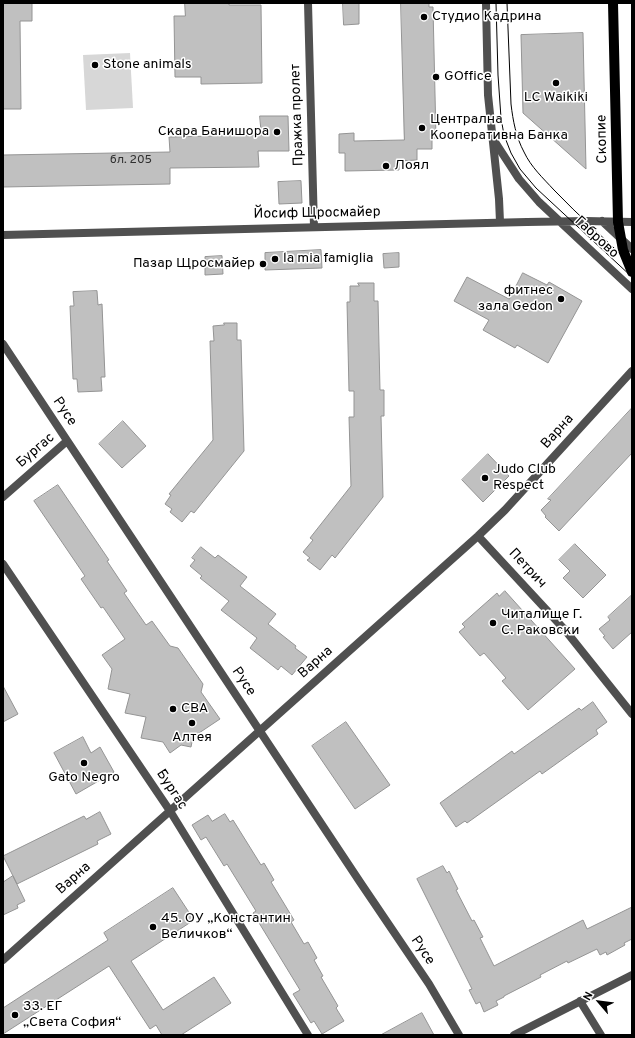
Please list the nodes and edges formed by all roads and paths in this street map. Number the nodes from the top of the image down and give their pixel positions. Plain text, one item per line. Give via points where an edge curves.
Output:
1 (308, 3) edge
2 (486, 3) edge
3 (613, 3) edge
4 (494, 139) junction
5 (602, 221) junction
6 (500, 222) junction
7 (560, 222) junction
8 (618, 222) junction
9 (632, 222) edge
10 (314, 227) junction
11 (3, 235) edge
12 (620, 238) junction
13 (632, 249) edge
14 (632, 272) edge
15 (632, 289) edge
16 (3, 344) edge
17 (632, 371) edge
18 (67, 441) junction
19 (3, 497) edge
20 (478, 536) junction
21 (3, 564) edge
22 (632, 714) edge
23 (260, 730) junction
24 (170, 811) junction
25 (3, 960) edge
26 (632, 975) edge
27 (580, 1001) junction
28 (308, 1035) edge
29 (459, 1035) edge
30 (514, 1035) edge
31 (601, 1035) edge

1 - 10 street, Пражка пролет
2 - 4 street via 488,94
3 - 8 main road, Скопие
4 - 6 street
4 - 7 street, Габрово via 519,179
5 - 7 street, Йосиф Щросмайер
5 - 8 street, Йосиф Щросмайер
5 - 12 street, Габрово
6 - 7 street, Йосиф Щросмайер
6 - 10 street, Йосиф Щросмайер
7 - 15 street, Габрово
8 - 9 street, Йосиф Щросмайер
8 - 12 main road, Скопие
10 - 11 street, Йосиф Щросмайер
12 - 13 street, Габрово
12 - 14 main road, Скопие
16 - 18 street, Русе
17 - 20 street, Варна
18 - 19 street, Бургас
18 - 23 street, Русе
20 - 22 street, Петрич via 565,630
20 - 23 street, Варна
21 - 24 street, Бургас
23 - 24 street, Варна
23 - 29 street, Русе via 429,984
24 - 25 street, Варна
24 - 28 street, Бургас
26 - 27 street
27 - 30 street
27 - 31 street

